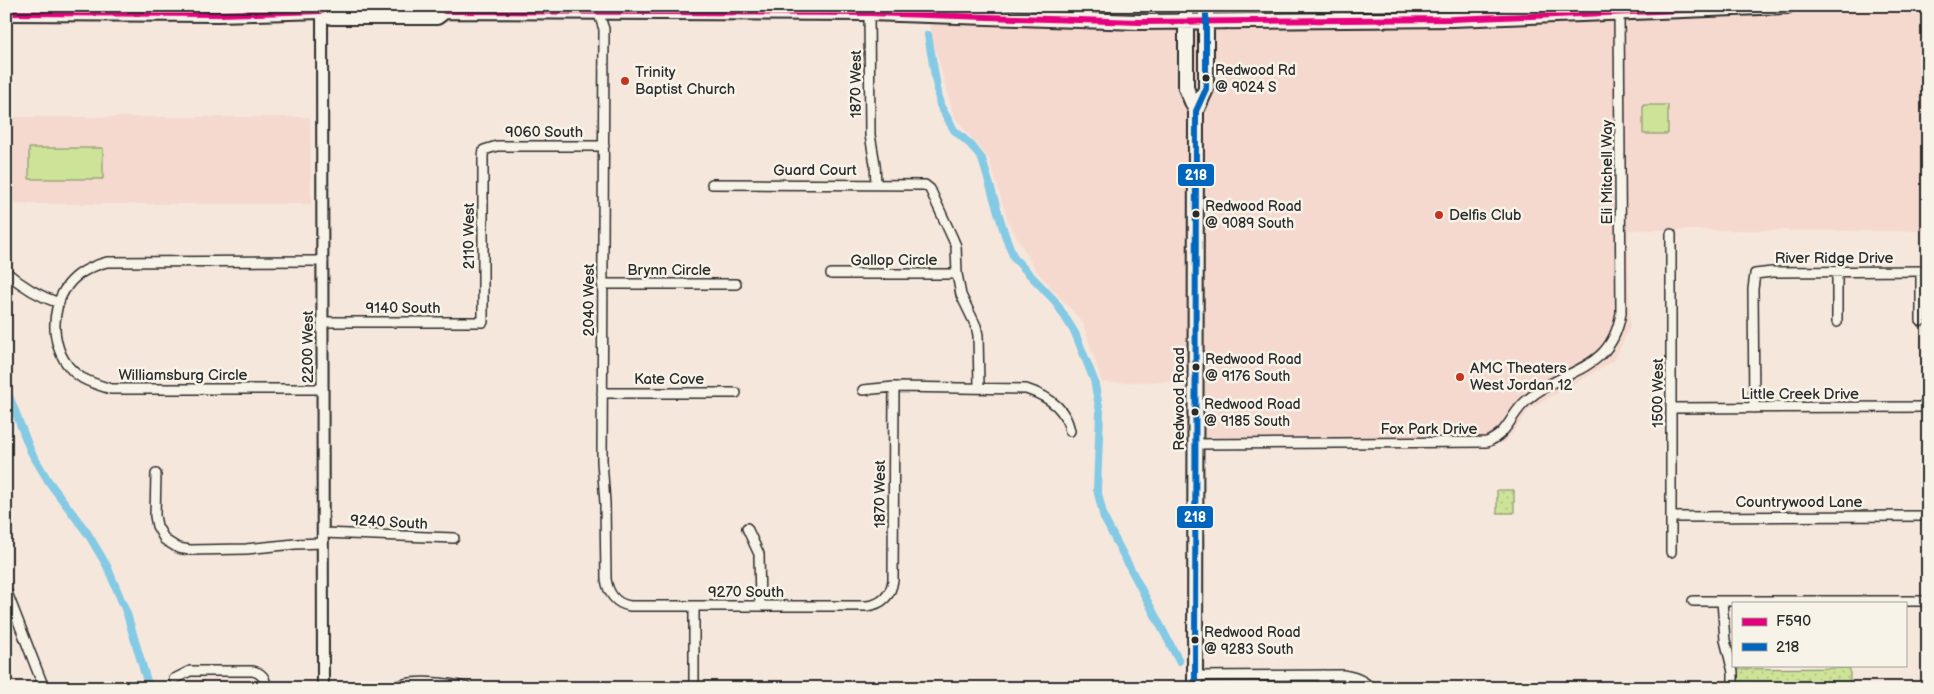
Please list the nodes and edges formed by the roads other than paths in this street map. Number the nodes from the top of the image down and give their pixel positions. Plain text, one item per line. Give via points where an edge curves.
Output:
1 (1186, 6) edge
2 (1206, 6) edge
3 (1786, 6) edge
4 (325, 8) edge
5 (442, 9) edge
6 (597, 9) edge
7 (1619, 10) edge
8 (6, 13) edge
9 (869, 13) junction
10 (1186, 21) junction
11 (1207, 21) junction
12 (1196, 110) junction
13 (604, 146) junction
14 (484, 150) joint
15 (712, 184) dead end
16 (876, 184) junction
17 (1671, 234) dead end
18 (323, 260) junction
19 (1924, 271) edge
20 (6, 272) edge
21 (1837, 272) junction
22 (831, 274) dead end
23 (957, 274) junction
24 (602, 284) junction
25 (736, 284) dead end
26 (59, 303) junction
27 (1921, 321) dead end
28 (323, 322) junction
29 (483, 322) joint
30 (1838, 322) dead end
31 (1617, 330) joint
32 (894, 387) junction
33 (979, 387) junction
34 (323, 389) junction
35 (863, 390) dead end
36 (602, 392) junction
37 (736, 393) dead end
38 (1672, 408) junction
39 (1754, 408) junction
40 (1928, 408) edge
41 (1070, 431) dead end
42 (1195, 444) junction
43 (156, 474) dead end
44 (1671, 516) junction
45 (1928, 516) edge
46 (747, 528) dead end
47 (323, 538) junction
48 (454, 538) dead end
49 (1671, 552) dead end
50 (6, 590) edge
51 (610, 594) joint
52 (884, 599) joint
53 (1693, 601) dead end
54 (1722, 601) junction
55 (1928, 601) edge
56 (694, 606) junction
57 (760, 606) junction
58 (1323, 675) junction
59 (174, 680) dead end
60 (1195, 682) edge
61 (44, 688) edge
62 (266, 688) edge
63 (323, 688) edge
64 (394, 688) edge
65 (468, 688) edge
66 (694, 688) edge
67 (1323, 688) edge
68 (1371, 688) edge
69 (1733, 688) edge

1 - 10 main road, Redwood Road
2 - 11 main road, Redwood Road
3 - 7 main road
4 - 5 main road via 332,16 437,17
4 - 8 main road via 218,14
4 - 18 street, 2200 West
5 - 6 main road
6 - 9 main road
6 - 13 street, 2040 West via 604,29
7 - 11 main road via 1435,19
7 - 31 street, Eli Mitchell Way via 1621,313
9 - 10 main road
9 - 16 street, 1870 West via 870,135
10 - 11 main road
10 - 12 main road, Redwood Road via 1186,88
11 - 12 main road, Redwood Road via 1206,89
12 - 42 main road, Redwood Road
13 - 14 street, 9060 South via 497,146
13 - 24 street, 2040 West
14 - 29 street, 2110 West
15 - 16 street, Guard Court
16 - 23 street, Guard Court via 918,184 930,189 954,239
17 - 38 street, 1500 West
18 - 26 street, Williamsburg Circle via 108,262 78,274
18 - 28 street, 2200 West
19 - 21 street, River Ridge Drive
19 - 27 street
20 - 26 street via 24,287
21 - 30 street
21 - 39 street, River Ridge Drive via 1756,274 1753,289
22 - 23 street, Gallop Circle
23 - 33 street via 961,295 978,335
24 - 25 street, Brynn Circle
24 - 36 street, 2040 West
26 - 34 street, Williamsburg Circle via 54,323 61,353 70,367 96,385 111,389
28 - 29 street, 9140 South
28 - 34 street, 2200 West
31 - 42 street, Fox Park Drive via 1596,359 1540,390 1526,401 1503,433 1487,442
32 - 33 street
32 - 35 street
32 - 52 street, 1870 West via 894,580
33 - 41 street via 1020,388 1040,394 1065,415
34 - 47 street, 2200 West
36 - 37 street, Kate Cove
36 - 51 street, 2040 West via 606,579
38 - 39 street, Little Creek Drive
38 - 44 street, 1500 West
39 - 40 street, Little Creek Drive
42 - 60 main road, Redwood Road
43 - 47 street, 9240 South via 157,526 165,540 178,548 246,549
44 - 45 street, Countrywood Lane
44 - 49 street, 1500 West
46 - 57 street via 758,554
47 - 48 street, 9240 South
47 - 63 street, 2200 West
50 - 61 street
51 - 56 street, 9270 South via 625,605
52 - 57 street, 9270 South via 867,606
53 - 54 street
54 - 55 street
54 - 69 street via 1724,640 1733,672
56 - 57 street, 9270 South
56 - 66 street
58 - 60 street
58 - 67 street
58 - 68 street via 1356,677
59 - 62 street via 194,671 252,671 262,675
64 - 65 street via 404,683 446,683

